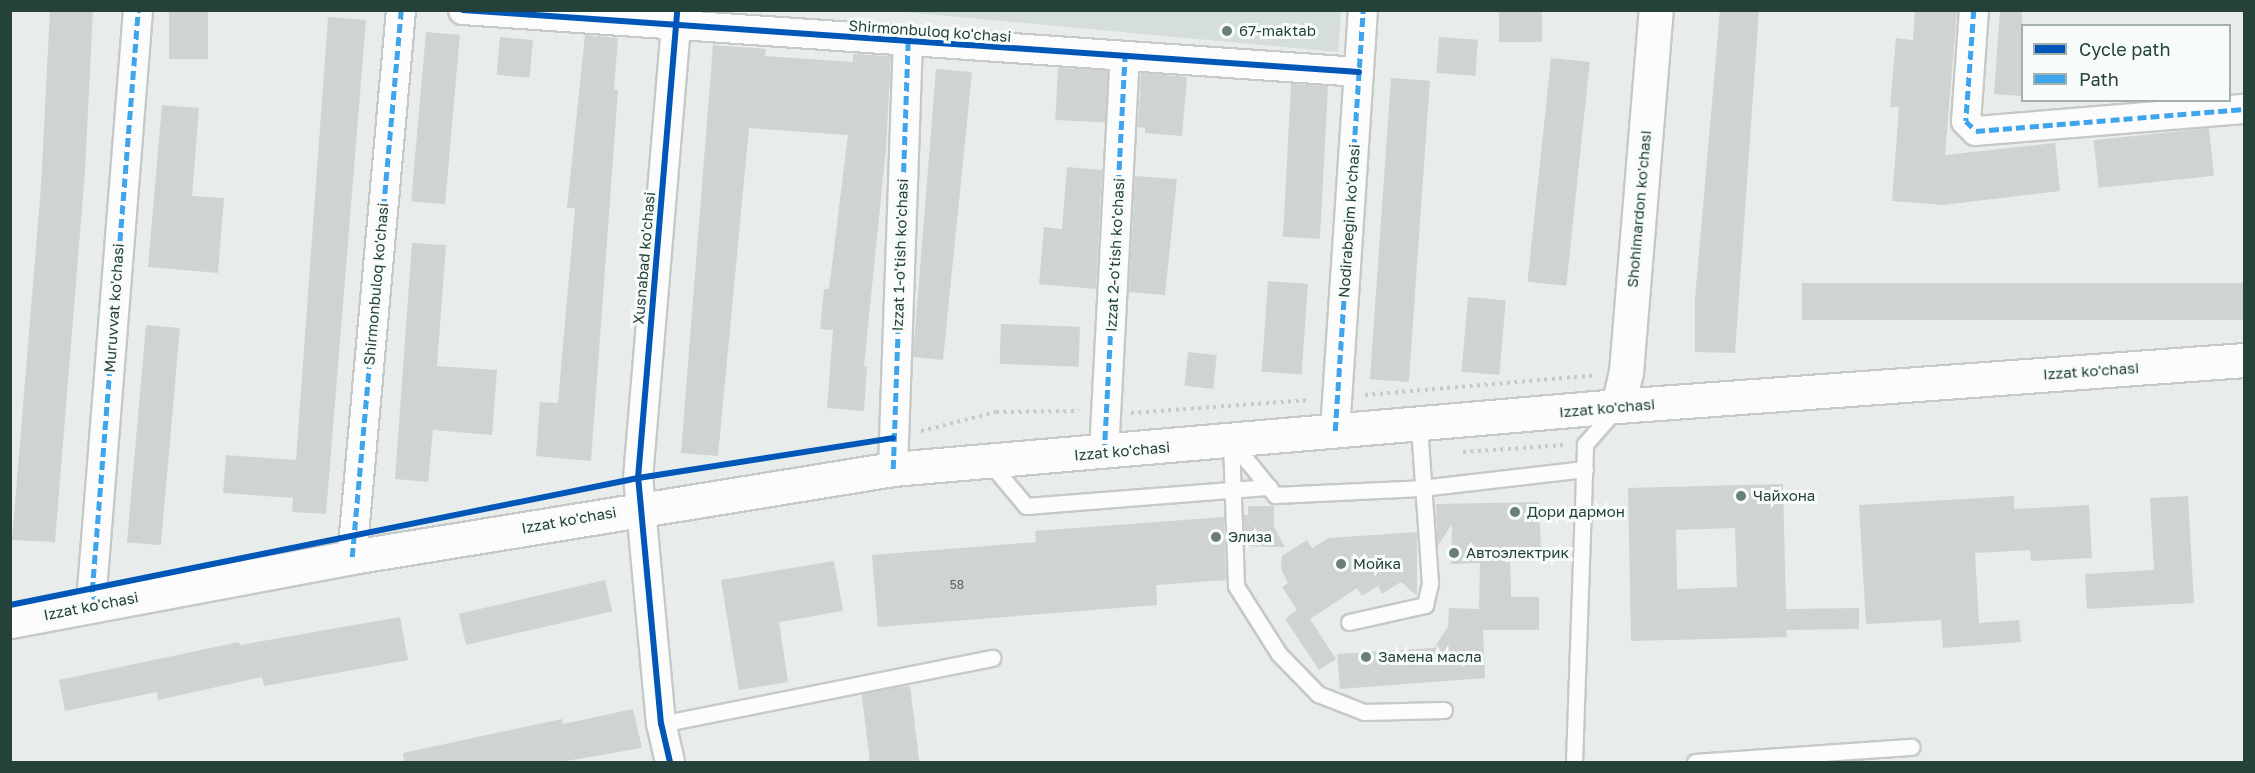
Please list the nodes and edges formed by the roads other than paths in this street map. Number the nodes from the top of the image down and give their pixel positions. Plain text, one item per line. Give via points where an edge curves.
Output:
1 (138, 10) edge
2 (401, 10) edge
3 (464, 10) edge
4 (1363, 10) edge
5 (1656, 10) edge
6 (1974, 10) edge
7 (676, 18) edge
8 (908, 41) junction
9 (1125, 57) junction
10 (1359, 72) junction
11 (2244, 109) edge
12 (2244, 360) edge
13 (1618, 406) junction
14 (1419, 424) junction
15 (1335, 431) junction
16 (1231, 441) junction
17 (1104, 453) junction
18 (893, 454) junction
19 (989, 462) junction
20 (1585, 469) junction
21 (1269, 487) junction
22 (1421, 488) junction
23 (1233, 489) junction
24 (638, 508) junction
25 (352, 557) junction
26 (96, 605) junction
27 (10, 621) edge
28 (1349, 622) dead end
29 (992, 658) dead end
30 (1444, 710) dead end
31 (661, 724) junction
32 (1911, 747) dead end
33 (670, 762) edge
34 (1574, 762) edge
35 (1695, 762) edge

1 - 26 street, Muruvvat ko'chasi via 92,591
2 - 25 street, Shirmonbuloq ko'chasi
3 - 7 street, Shirmonbuloq ko'chasi
4 - 10 street, Nodirabegim ko'chasi
5 - 13 main road, Shohimardon ko'chasi via 1626,372
6 - 11 street via 1966,121 1971,129
7 - 8 street, Shirmonbuloq ko'chasi
7 - 24 street, Xusnabad ko'chasi
8 - 9 street, Shirmonbuloq ko'chasi
8 - 18 street, Izzat 1-o'tish ko'chasi
9 - 10 street, Shirmonbuloq ko'chasi
9 - 17 street, Izzat 2-o'tish ko'chasi
10 - 15 street, Nodirabegim ko'chasi
12 - 13 main road, Izzat ko'chasi
13 - 14 main road, Izzat ko'chasi
13 - 20 lane via 1585,444
14 - 15 main road, Izzat ko'chasi
14 - 22 lane
15 - 16 main road, Izzat ko'chasi
16 - 17 main road, Izzat ko'chasi
16 - 21 lane
16 - 23 lane
17 - 19 main road, Izzat ko'chasi
18 - 19 main road, Izzat ko'chasi
18 - 24 main road, Izzat ko'chasi
19 - 23 lane via 1026,506
20 - 22 lane
20 - 34 lane
21 - 22 lane via 1275,495
21 - 23 lane
22 - 28 lane via 1430,582 1425,605
23 - 30 lane via 1236,586 1279,654 1318,694 1364,712
24 - 25 main road, Izzat ko'chasi
24 - 31 street, Xusnabad ko'chasi
25 - 26 main road, Izzat ko'chasi
26 - 27 main road, Izzat ko'chasi
29 - 31 lane
31 - 33 street, Xusnabad ko'chasi
32 - 35 lane

